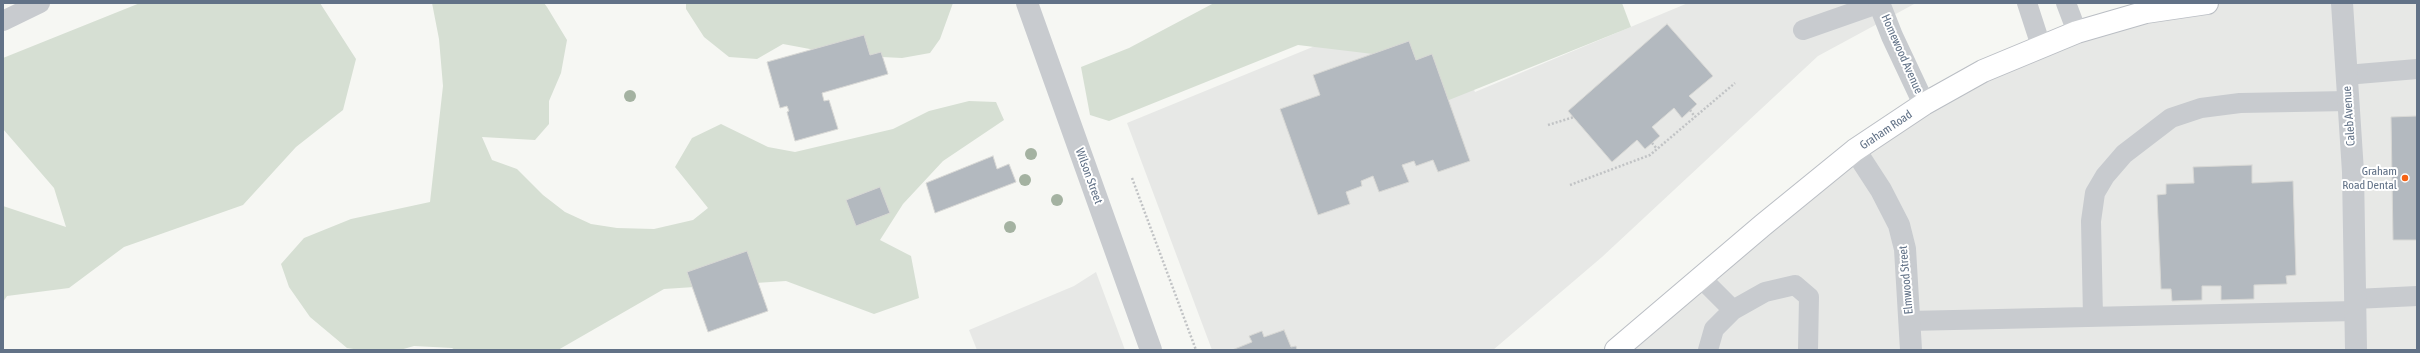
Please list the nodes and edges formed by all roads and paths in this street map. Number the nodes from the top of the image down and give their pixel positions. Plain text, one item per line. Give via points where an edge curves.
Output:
1 (40, 3) edge
2 (1027, 3) edge
3 (1880, 3) edge
4 (2027, 3) edge
5 (2066, 3) edge
6 (2207, 3) edge
7 (2342, 3) edge
8 (3, 21) edge
9 (1803, 30) dead end
10 (2077, 32) junction
11 (2041, 46) junction
12 (2417, 69) edge
13 (2346, 75) junction
14 (1735, 83) dead end
15 (2348, 101) junction
16 (1924, 104) junction
17 (1690, 110) dead end
18 (1574, 117) dead end
19 (1695, 117) junction
20 (1548, 125) dead end
21 (1652, 143) dead end
22 (1657, 148) junction
23 (1855, 150) junction
24 (1132, 178) dead end
25 (1570, 185) dead end
26 (1701, 278) junction
27 (2417, 296) edge
28 (2355, 305) junction
29 (1733, 310) junction
30 (2093, 317) junction
31 (1909, 321) junction
32 (1151, 350) edge
33 (1196, 350) edge
34 (1616, 350) edge
35 (1708, 350) edge
36 (1808, 350) edge
37 (1911, 350) edge
38 (2356, 350) edge

1 - 8 lane
2 - 32 street, Wilson Street
3 - 9 lane
3 - 16 street, Homewood Avenue via 1892,36
4 - 11 lane
5 - 10 lane
6 - 10 main road, Graham Road via 2146,12
7 - 13 street, Caleb Avenue
10 - 11 main road, Graham Road
11 - 16 main road, Graham Road via 1983,71
12 - 13 lane
13 - 15 street, Caleb Avenue
14 - 19 path
15 - 28 street, Caleb Avenue via 2353,172
15 - 30 lane via 2240,103 2201,108 2171,118 2124,154 2104,176 2095,193 2092,209
16 - 23 main road, Graham Road
17 - 19 path
18 - 20 path
19 - 22 path
21 - 22 path
22 - 25 path via 1650,154
23 - 26 main road, Graham Road
23 - 31 street, Elmwood Street via 1881,190 1899,225 1905,249
24 - 33 path
26 - 29 lane
26 - 34 main road, Graham Road
27 - 28 lane
28 - 30 lane
28 - 38 street, Caleb Avenue
29 - 35 lane via 1714,329
29 - 36 lane via 1765,292 1795,285 1809,297
30 - 31 lane
31 - 37 street, Elmwood Street

